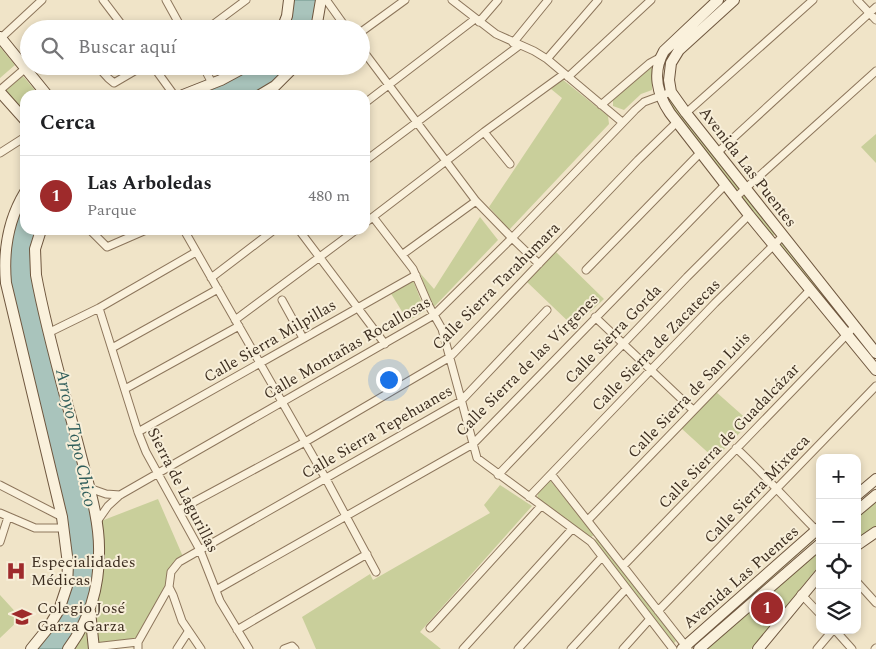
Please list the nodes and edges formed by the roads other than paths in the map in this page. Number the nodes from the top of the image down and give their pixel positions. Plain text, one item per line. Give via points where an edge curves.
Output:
1 (42, 0) edge
2 (103, 0) edge
3 (166, 0) edge
4 (246, 0) edge
5 (289, 0) edge
6 (405, 0) edge
7 (452, 0) edge
8 (498, 0) edge
9 (548, 0) edge
10 (598, 0) edge
11 (651, 0) edge
12 (718, 0) edge
13 (734, 0) edge
14 (813, 0) edge
15 (857, 0) edge
16 (324, 2) edge
17 (876, 7) edge
18 (869, 13) junction
19 (118, 20) edge
20 (177, 20) edge
21 (219, 20) edge
22 (285, 20) edge
23 (319, 20) edge
24 (339, 20) edge
25 (876, 20) edge
26 (477, 21) junction
27 (370, 25) edge
28 (0, 37) edge
29 (516, 44) junction
30 (674, 48) junction
31 (661, 57) junction
32 (20, 59) edge
33 (547, 59) junction
34 (370, 60) edge
35 (658, 70) junction
36 (670, 70) junction
37 (876, 71) edge
38 (20, 73) edge
39 (33, 75) edge
40 (106, 75) edge
41 (128, 75) edge
42 (160, 75) edge
43 (208, 75) edge
44 (230, 75) edge
45 (286, 75) edge
46 (566, 76) junction
47 (212, 84) junction
48 (389, 85) junction
49 (43, 90) edge
50 (170, 90) edge
51 (197, 90) edge
52 (268, 90) edge
53 (0, 91) edge
54 (671, 92) junction
55 (660, 96) junction
56 (370, 99) edge
57 (601, 105) junction
58 (686, 113) junction
59 (20, 114) edge
60 (622, 122) junction
61 (677, 122) junction
62 (417, 123) junction
63 (484, 132) junction
64 (20, 140) edge
65 (701, 152) junction
66 (718, 152) junction
67 (0, 153) edge
68 (370, 157) edge
69 (446, 161) junction
70 (510, 164) dead end
71 (726, 184) junction
72 (746, 188) junction
73 (736, 197) junction
74 (20, 201) edge
75 (476, 201) junction
76 (749, 214) junction
77 (373, 217) junction
78 (370, 219) edge
79 (40, 235) edge
80 (95, 235) edge
81 (135, 235) edge
82 (188, 235) edge
83 (267, 235) edge
84 (303, 235) edge
85 (349, 235) edge
86 (783, 236) junction
87 (512, 238) junction
88 (773, 244) junction
89 (196, 252) junction
90 (403, 254) junction
91 (319, 258) junction
92 (540, 264) junction
93 (586, 270) dead end
94 (416, 275) junction
95 (211, 278) junction
96 (218, 289) junction
97 (810, 290) junction
98 (283, 302) dead end
99 (358, 307) junction
100 (99, 308) junction
101 (547, 310) dead end
102 (434, 315) junction
103 (595, 317) junction
104 (237, 323) junction
105 (855, 326) junction
106 (50, 332) junction
107 (846, 334) junction
108 (303, 338) junction
109 (385, 344) junction
110 (622, 344) junction
111 (112, 348) junction
112 (876, 353) edge
113 (450, 357) junction
114 (260, 363) junction
115 (876, 370) edge
116 (651, 371) junction
117 (876, 386) edge
118 (125, 388) junction
119 (461, 401) junction
120 (281, 403) junction
121 (693, 410) junction
122 (138, 432) junction
123 (304, 442) junction
124 (472, 444) junction
125 (736, 448) junction
126 (158, 473) junction
127 (551, 474) junction
128 (498, 475) junction
129 (326, 479) junction
130 (876, 479) edge
131 (0, 486) edge
132 (89, 488) junction
133 (776, 488) junction
134 (861, 492) edge
135 (120, 495) junction
136 (876, 495) edge
137 (528, 497) junction
138 (541, 506) junction
139 (861, 508) edge
140 (179, 510) junction
141 (0, 513) edge
142 (346, 516) junction
143 (8, 517) junction
144 (62, 517) junction
145 (588, 520) junction
146 (96, 523) junction
147 (816, 527) edge
148 (64, 528) junction
149 (572, 528) junction
150 (876, 532) edge
151 (816, 533) edge
152 (600, 535) junction
153 (0, 542) edge
154 (591, 542) junction
155 (858, 544) edge
156 (816, 547) edge
157 (200, 550) junction
158 (367, 554) junction
159 (602, 557) junction
160 (623, 566) junction
161 (376, 572) dead end
162 (816, 578) edge
163 (861, 586) edge
164 (169, 587) junction
165 (626, 589) junction
166 (876, 589) edge
167 (216, 590) junction
168 (801, 594) junction
169 (869, 594) junction
170 (876, 603) edge
171 (816, 610) edge
172 (90, 611) junction
173 (658, 611) junction
174 (649, 620) junction
175 (430, 628) dead end
176 (237, 630) junction
177 (188, 632) junction
178 (830, 634) edge
179 (838, 634) edge
180 (138, 646) edge
181 (94, 648) edge
182 (294, 648) edge
183 (685, 648) edge
184 (31, 649) edge
185 (68, 649) edge
186 (177, 649) edge
187 (201, 649) edge
188 (250, 649) edge
189 (284, 649) edge
190 (463, 649) edge
191 (518, 649) edge
192 (571, 649) edge
193 (623, 649) edge
194 (673, 649) edge
195 (699, 649) edge
196 (758, 649) edge
197 (817, 649) edge
198 (852, 649) edge

1 - 28 street
2 - 19 street
3 - 20 street
4 - 21 street
5 - 22 street
6 - 27 street
7 - 26 street
8 - 26 street
9 - 29 street
10 - 33 street
11 - 46 street
12 - 30 street, Avenida Las Puentes
13 - 30 street, Avenida Las Puentes
14 - 58 street
15 - 18 street
16 - 23 street
16 - 24 street
17 - 18 street
18 - 25 street
18 - 66 street
26 - 29 street
26 - 48 street
28 - 32 street
29 - 33 street
29 - 62 street
30 - 31 street, Avenida Las Puentes
30 - 36 street, Avenida Las Puentes
31 - 35 street, Avenida Las Puentes
31 - 57 street, Avenida Las Puentes
33 - 46 street
34 - 48 street
35 - 36 street
35 - 55 street, Avenida Las Puentes
36 - 54 street, Avenida Las Puentes
37 - 72 street
38 - 53 street
39 - 49 street
40 - 41 street via 114,83
42 - 50 street
43 - 47 street
44 - 47 street
45 - 52 street
46 - 57 street
46 - 63 street
47 - 51 street
48 - 56 street
48 - 62 street
53 - 59 street
54 - 55 street, Calle Montañas Rocallosas
54 - 58 street, Avenida Las Puentes
55 - 60 street, Calle Montañas Rocallosas via 644,102
55 - 61 street, Avenida Las Puentes
57 - 60 street
58 - 66 street, Avenida Las Puentes
60 - 87 street, Calle Montañas Rocallosas
61 - 65 street, Avenida Las Puentes
61 - 92 street, Calle Sierra Tarahumara
62 - 68 street
62 - 69 street
63 - 69 street
63 - 70 street
64 - 67 street
65 - 71 street, Avenida Las Puentes
65 - 93 street
66 - 72 street, Avenida Las Puentes
69 - 75 street
69 - 77 street
71 - 73 street, Avenida Las Puentes
71 - 103 street, Calle Sierra de las Vírgenes
72 - 73 street
72 - 86 street, Avenida Las Puentes
73 - 76 street, Avenida Las Puentes
74 - 144 street via 6,240 6,283
75 - 87 street
75 - 90 street
76 - 88 street, Avenida Las Puentes
76 - 110 street, Calle Sierra Gorda
77 - 78 street
77 - 90 street
79 - 106 street via 35,256 36,275
80 - 81 street via 107,248
82 - 89 street
83 - 95 street
84 - 91 street
85 - 91 street
86 - 88 street, Calle Sierra de Zacatecas
86 - 105 street, Avenida Las Puentes
87 - 92 street
87 - 102 street, Calle Montañas Rocallosas
88 - 97 street, Avenida Las Puentes
88 - 116 street, Calle Sierra de Zacatecas
89 - 95 street
89 - 100 street
90 - 94 street
91 - 99 street
91 - 104 street
92 - 113 street, Calle Sierra Tarahumara
94 - 99 street, Calle Sierra Milpillas
94 - 102 street
95 - 96 street
96 - 104 street
96 - 111 street
97 - 107 street, Avenida Las Puentes
97 - 121 street, Calle Sierra de San Luis
98 - 108 street
99 - 108 street, Calle Sierra Milpillas
99 - 109 street
100 - 106 street
100 - 111 street, Sierra de Lagurillas
101 - 119 street, Calle Sierra Tepehuanes
102 - 109 street, Calle Montañas Rocallosas
102 - 113 street
103 - 110 street
103 - 124 street, Calle Sierra de las Vírgenes
104 - 114 street
104 - 118 street
105 - 107 street, Calle Sierra de Guadalcázar
105 - 112 street, Avenida Las Puentes
106 - 132 street
107 - 115 street, Avenida Las Puentes
107 - 125 street, Calle Sierra de Guadalcázar
108 - 114 street, Calle Sierra Milpillas
109 - 120 street, Calle Montañas Rocallosas
110 - 116 street
110 - 128 street, Calle Sierra Gorda
111 - 118 street, Sierra de Lagurillas
113 - 119 street
113 - 123 street, Calle Sierra Tarahumara
114 - 120 street
114 - 122 street, Calle Sierra Milpillas
116 - 121 street
116 - 127 street, Calle Sierra de Zacatecas
117 - 133 street, Calle Sierra Mixteca
118 - 122 street, Sierra de Lagurillas
119 - 124 street
119 - 129 street, Calle Sierra Tepehuanes
120 - 123 street
120 - 126 street, Calle Montañas Rocallosas
121 - 145 street, Calle Sierra de San Luis
122 - 126 street, Sierra de Lagurillas
123 - 129 street
123 - 140 street, Calle Sierra Tarahumara
124 - 128 street via 477,458
124 - 142 street, Calle Sierra de las Vírgenes
125 - 133 street
125 - 160 street, Calle Sierra de Guadalcázar
126 - 135 street, Calle Montañas Rocallosas
126 - 140 street, Sierra de Lagurillas
127 - 137 street, Calle Sierra de Zacatecas
127 - 145 street
128 - 137 street
129 - 142 street
129 - 157 street, Calle Sierra Tepehuanes
130 - 134 street
131 - 144 street
132 - 135 street
132 - 146 street
133 - 147 street
133 - 173 street, Calle Sierra Mixteca
135 - 146 street, Calle Montañas Rocallosas
136 - 139 street
137 - 138 street
138 - 149 street
138 - 175 street
140 - 157 street, Sierra de Lagurillas
141 - 143 street
142 - 158 street
142 - 167 street, Calle Sierra de las Vírgenes
143 - 148 street via 36,528
143 - 153 street
144 - 148 street
145 - 152 street
146 - 172 street via 98,574
148 - 184 street via 68,564 64,595 48,628
149 - 154 street
149 - 190 street
150 - 155 street
151 - 183 street, Avenida Las Puentes
152 - 154 street
152 - 160 street
154 - 159 street
156 - 195 street, Avenida Las Puentes
157 - 164 street, Calle Sierra Tepehuanes via 175,566
157 - 167 street, Sierra de Lagurillas
158 - 161 street
158 - 176 street
159 - 165 street
159 - 191 street
160 - 173 street
162 - 168 street
163 - 169 street
164 - 177 street
164 - 180 street, Calle Sierra Tepehuanes
165 - 174 street
165 - 192 street
166 - 169 street
167 - 176 street, Sierra de Lagurillas
168 - 171 street
168 - 196 street
169 - 170 street
172 - 181 street
172 - 185 street
173 - 183 street
174 - 193 street
174 - 194 street
176 - 188 street, Sierra de Lagurillas
177 - 186 street
177 - 187 street
178 - 197 street
179 - 198 street
180 - 181 street
182 - 189 street

